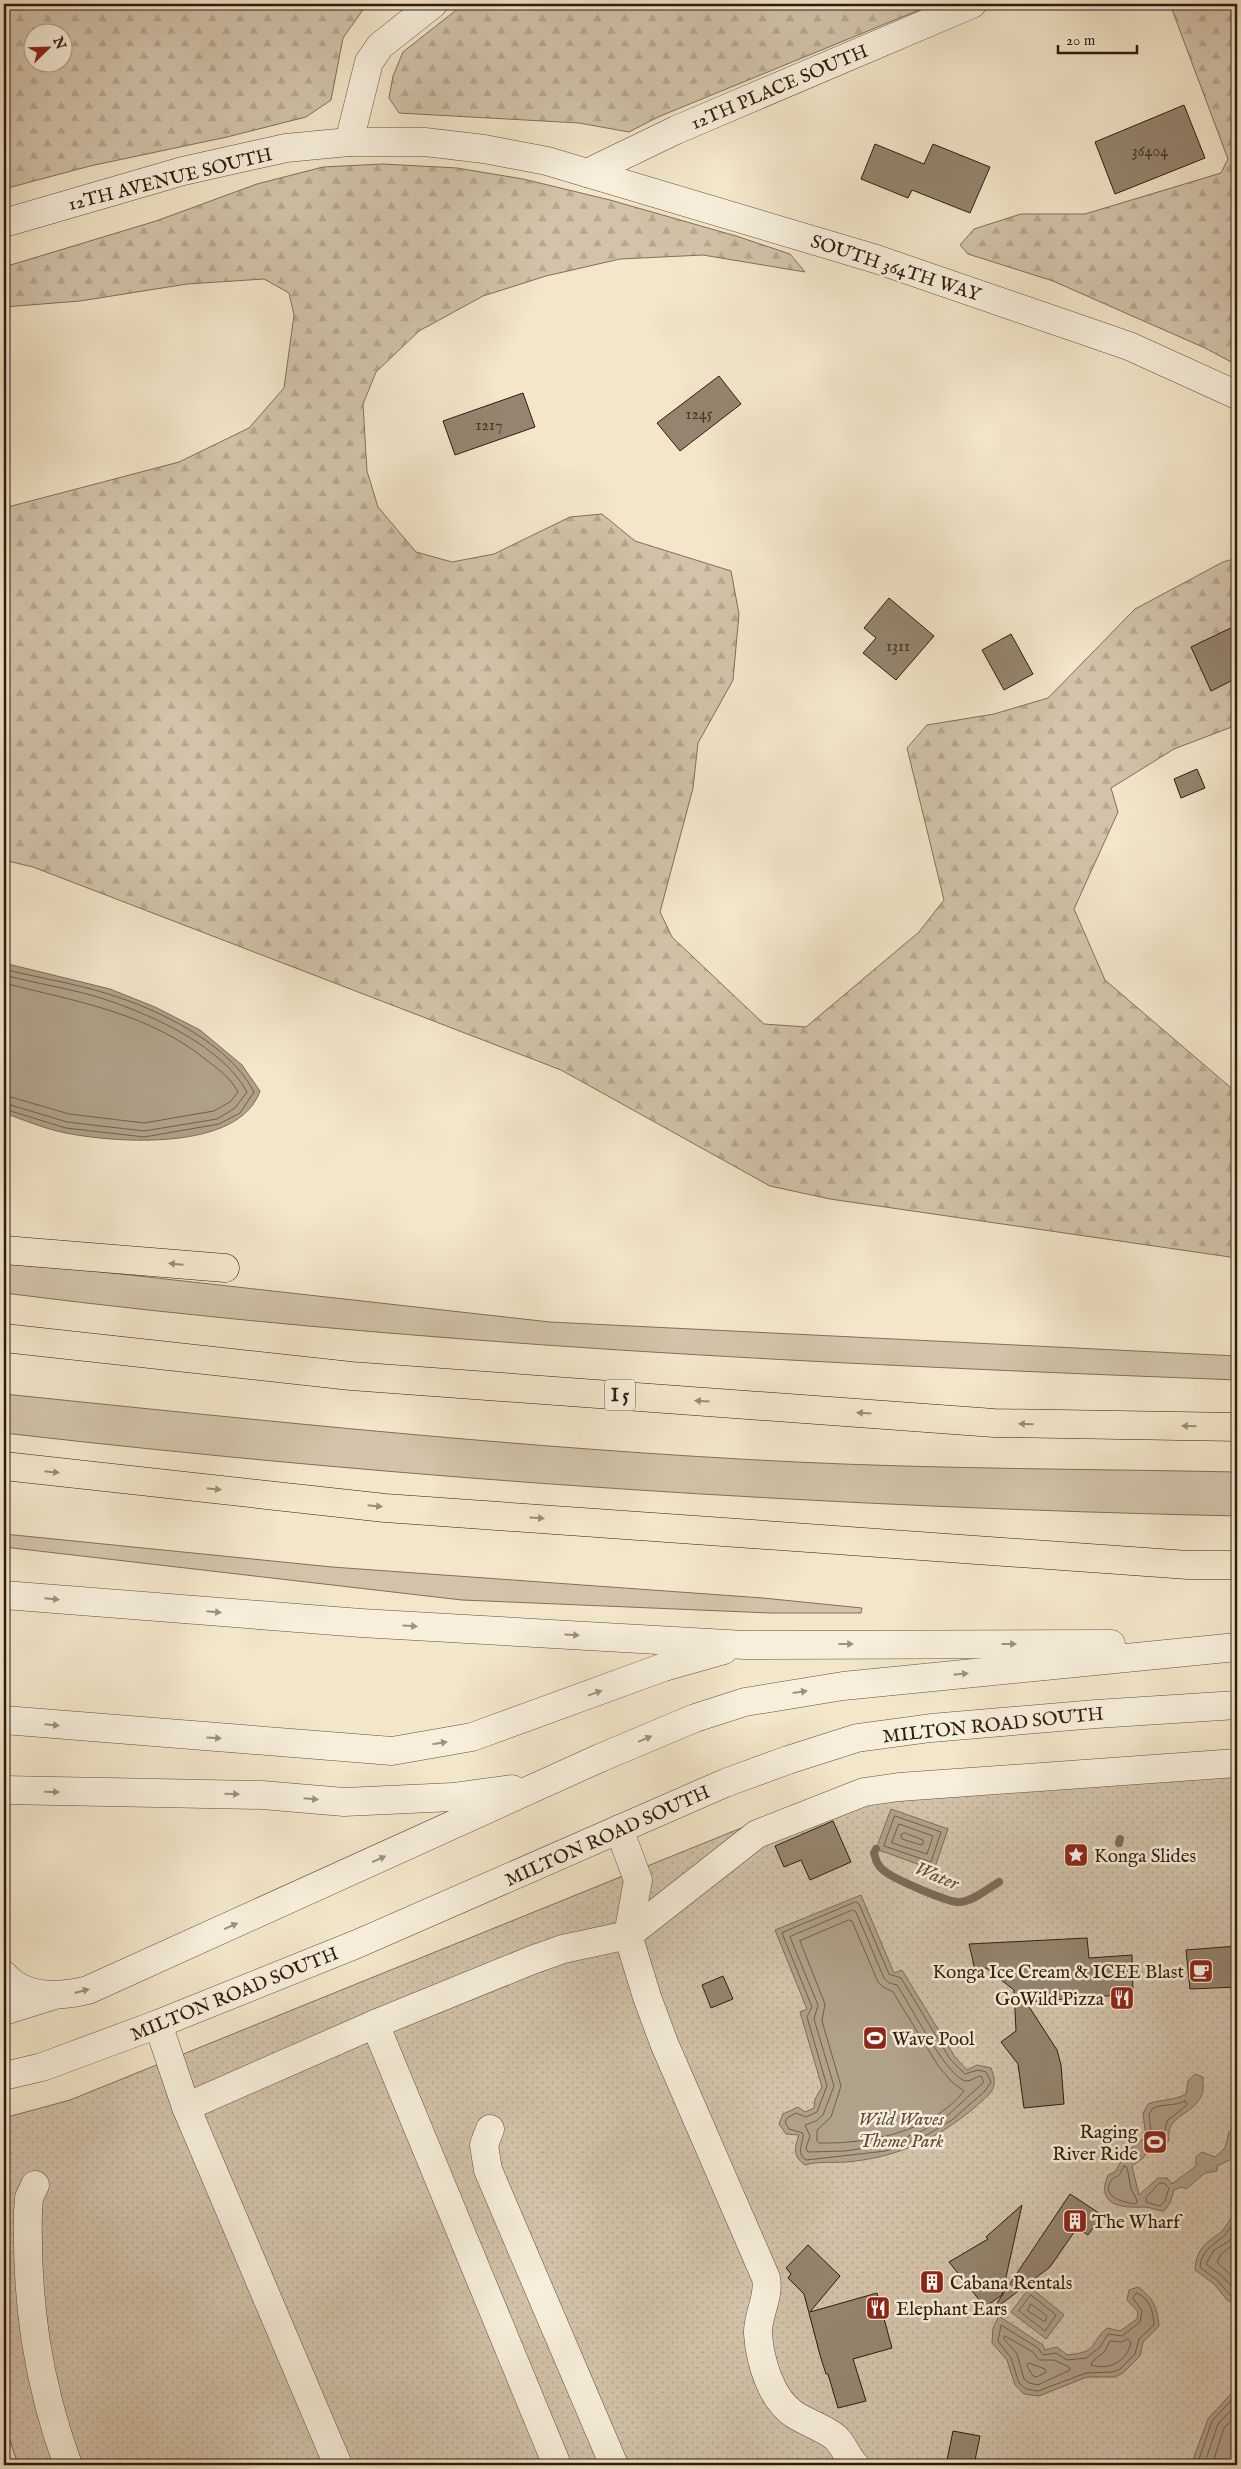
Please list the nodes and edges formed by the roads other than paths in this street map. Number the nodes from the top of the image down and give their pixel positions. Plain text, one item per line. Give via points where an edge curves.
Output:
1 (432, 4) edge
2 (972, 4) edge
3 (349, 142) junction
4 (548, 161) joint
5 (588, 173) junction
6 (4, 223) edge
7 (1237, 395) edge
8 (4, 1250) edge
9 (225, 1268) dead end
10 (4, 1338) edge
11 (1237, 1427) edge
12 (4, 1466) edge
13 (1230, 1561) edge
14 (4, 1595) edge
15 (745, 1645) junction
16 (1237, 1645) edge
17 (1237, 1705) edge
18 (4, 1720) edge
19 (600, 1758) junction
20 (1237, 1763) edge
21 (4, 1790) edge
22 (619, 1829) junction
23 (628, 1935) junction
24 (4, 1975) edge
25 (53, 1995) junction
26 (4, 2011) edge
27 (158, 2024) junction
28 (375, 2024) junction
29 (4, 2076) edge
30 (186, 2107) junction
31 (490, 2130) dead end
32 (36, 2185) dead end
33 (68, 2465) edge
34 (338, 2465) edge
35 (557, 2465) edge
36 (614, 2465) edge
37 (855, 2465) edge

1 - 3 street via 380,46 369,62
2 - 5 street, 12TH PLACE SOUTH via 676,130
3 - 4 street, 12TH AVENUE SOUTH via 425,142
3 - 6 street, 12TH AVENUE SOUTH via 286,148 183,170
4 - 5 street, SOUTH 364TH WAY
5 - 7 street, SOUTH 364TH WAY via 886,262 1129,346
9 -> 8 highway
11 -> 10 highway, I 5 via 994,1423 351,1376
12 -> 13 highway via 385,1508 1178,1564
14 -> 15 street via 361,1623
15 -> 16 street
18 -> 15 street via 392,1751 472,1737 664,1668
19 -> 16 street via 695,1718 745,1702 797,1692
17 - 22 street, MILTON ROAD SOUTH via 931,1728 857,1738 725,1783
21 -> 19 street via 262,1795 344,1802 453,1797 512,1789 557,1776
25 -> 19 street via 108,1982
20 - 23 street via 864,1792 757,1834
22 - 23 street via 638,1880
22 - 27 street, MILTON ROAD SOUTH via 357,1944
23 - 28 street via 563,1949
23 - 37 street via 664,2043 766,2278 766,2295 758,2329 759,2347 776,2395 787,2409 836,2438
24 - 25 street via 35,1993
25 - 26 street
27 - 29 street, MILTON ROAD SOUTH via 42,2067
27 - 30 street
28 - 30 street
28 - 35 street
30 - 34 street
31 - 36 street via 484,2145 488,2170
32 - 33 street via 28,2211 29,2299 51,2416

